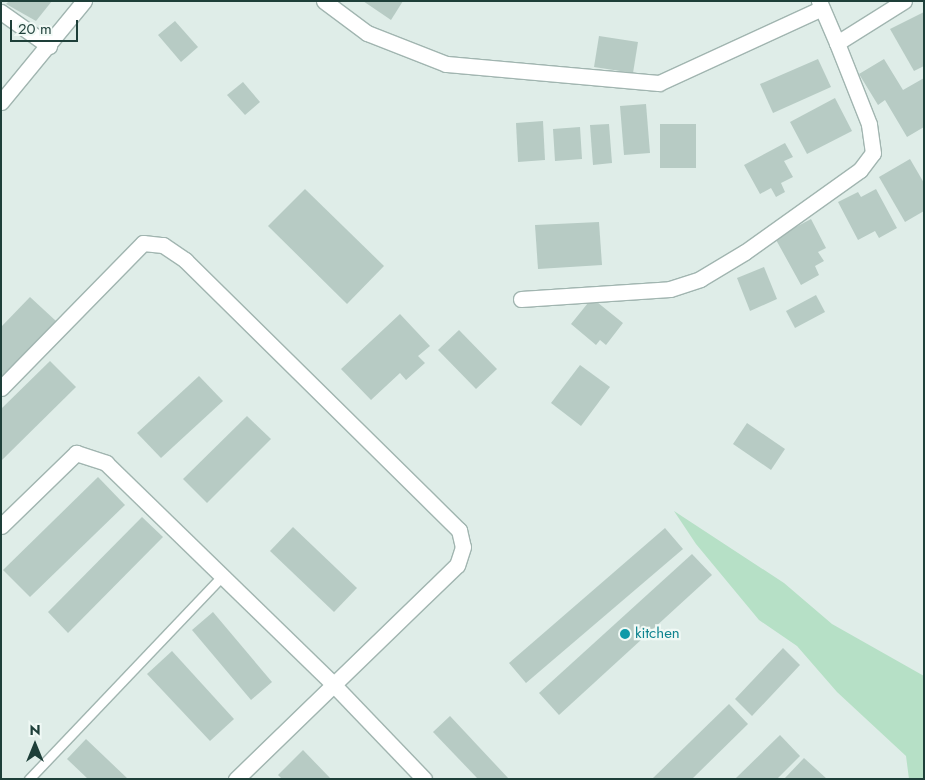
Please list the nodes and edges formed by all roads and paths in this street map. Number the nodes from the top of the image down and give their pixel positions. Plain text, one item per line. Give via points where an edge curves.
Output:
1 (84, 1) edge
2 (324, 1) edge
3 (904, 1) edge
4 (821, 5) edge
5 (1, 12) edge
6 (838, 43) junction
7 (49, 46) junction
8 (1, 102) edge
9 (521, 299) dead end
10 (1, 388) edge
11 (1, 526) edge
12 (222, 576) junction
13 (332, 683) junction
14 (29, 779) edge
15 (236, 779) edge
16 (424, 779) edge

1 - 7 street
2 - 4 street via 367,33 446,64 659,83
3 - 6 street
4 - 6 street
5 - 7 street
6 - 9 street via 869,124 874,153 860,170 746,252 700,280 670,289
7 - 8 street
10 - 13 street via 143,243 163,244 185,260 459,530 463,547 457,566
11 - 12 street via 76,453 106,463
12 - 13 street
12 - 14 lane
13 - 15 street
13 - 16 street

